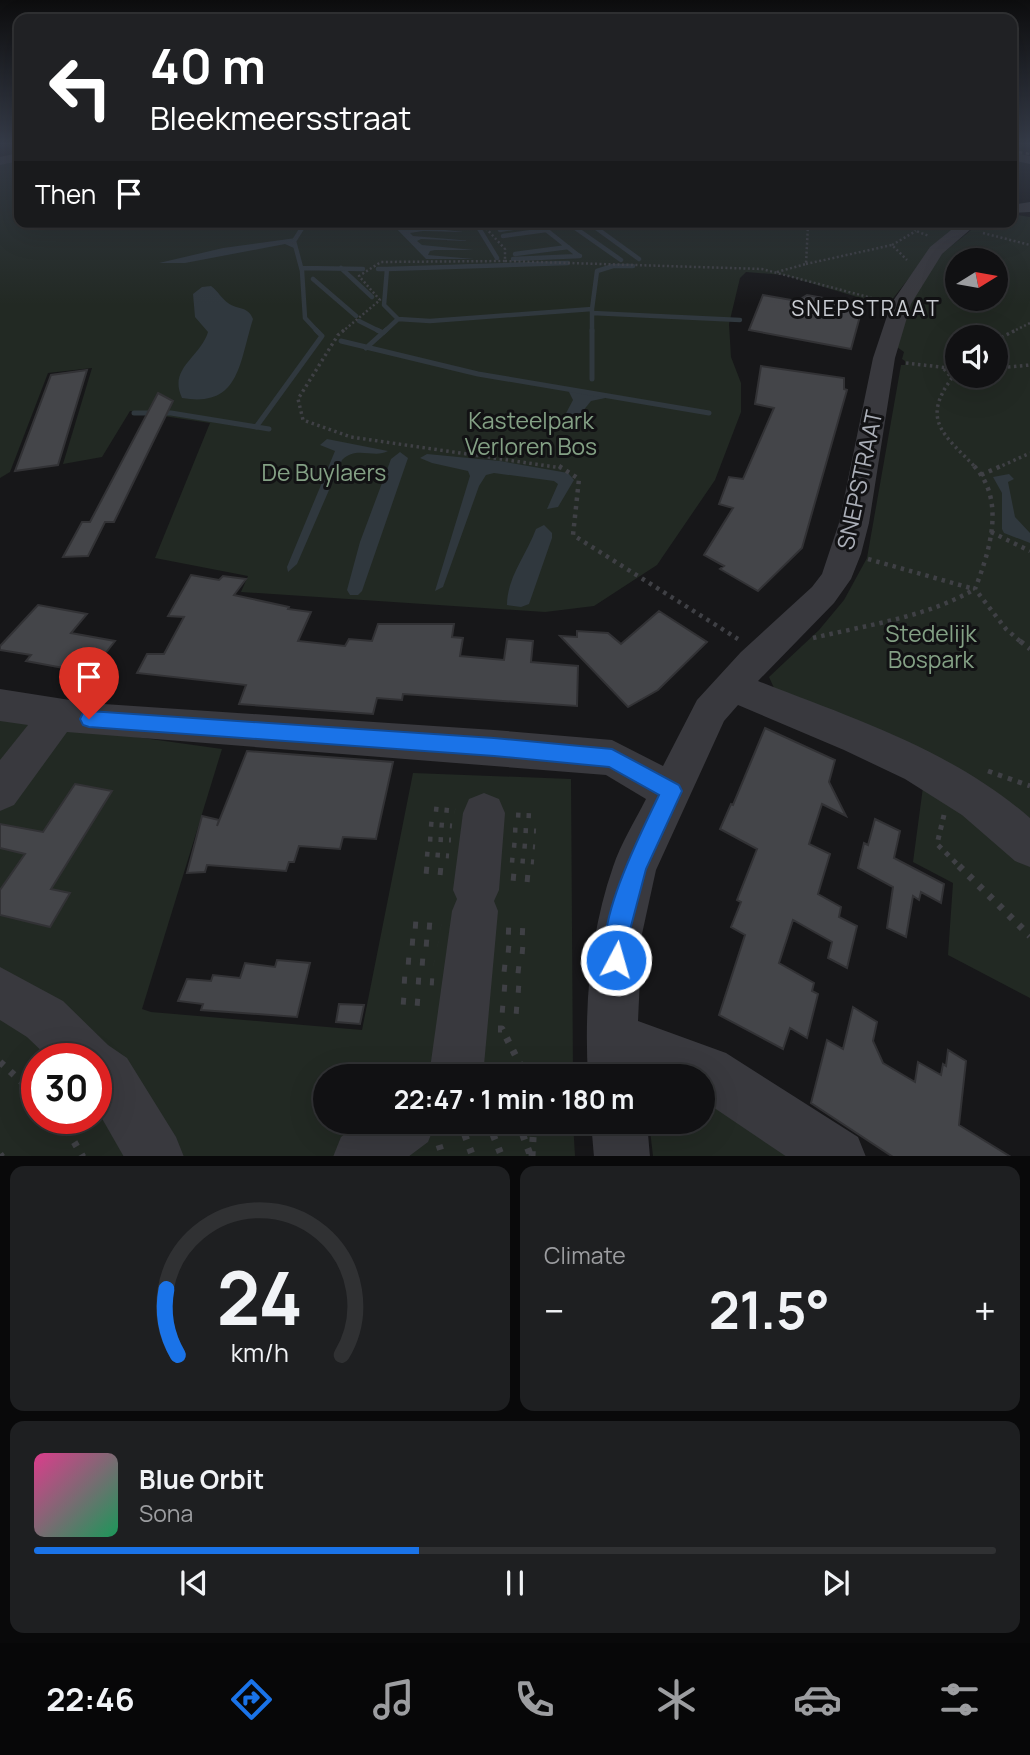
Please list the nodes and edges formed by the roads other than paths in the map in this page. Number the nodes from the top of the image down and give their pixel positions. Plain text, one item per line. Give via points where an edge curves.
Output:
1 (963, 228) edge
2 (733, 687) junction
3 (0, 705) edge
4 (57, 716) junction
5 (671, 791) junction
6 (0, 792) edge
7 (484, 813) dead end
8 (1030, 846) edge
9 (0, 992) edge
10 (71, 1043) edge
11 (614, 1057) edge
12 (457, 1064) edge
13 (112, 1084) edge
14 (392, 1134) edge
15 (620, 1134) edge
16 (155, 1156) edge
17 (361, 1156) edge
18 (622, 1156) edge
19 (836, 1156) edge

1 - 2 street, SNEPSTRAAT via 936,251 901,304 884,358 846,554 835,579
2 - 5 street, SNEPSTRAAT via 710,711
2 - 8 street via 883,750 951,785
3 - 4 street
4 - 5 street via 612,758
4 - 6 street
5 - 11 street, SNEPSTRAAT via 635,867 618,934
7 - 12 street
9 - 10 street via 45,1018
11 - 19 street via 707,1072
13 - 16 street
14 - 17 street
15 - 18 street

